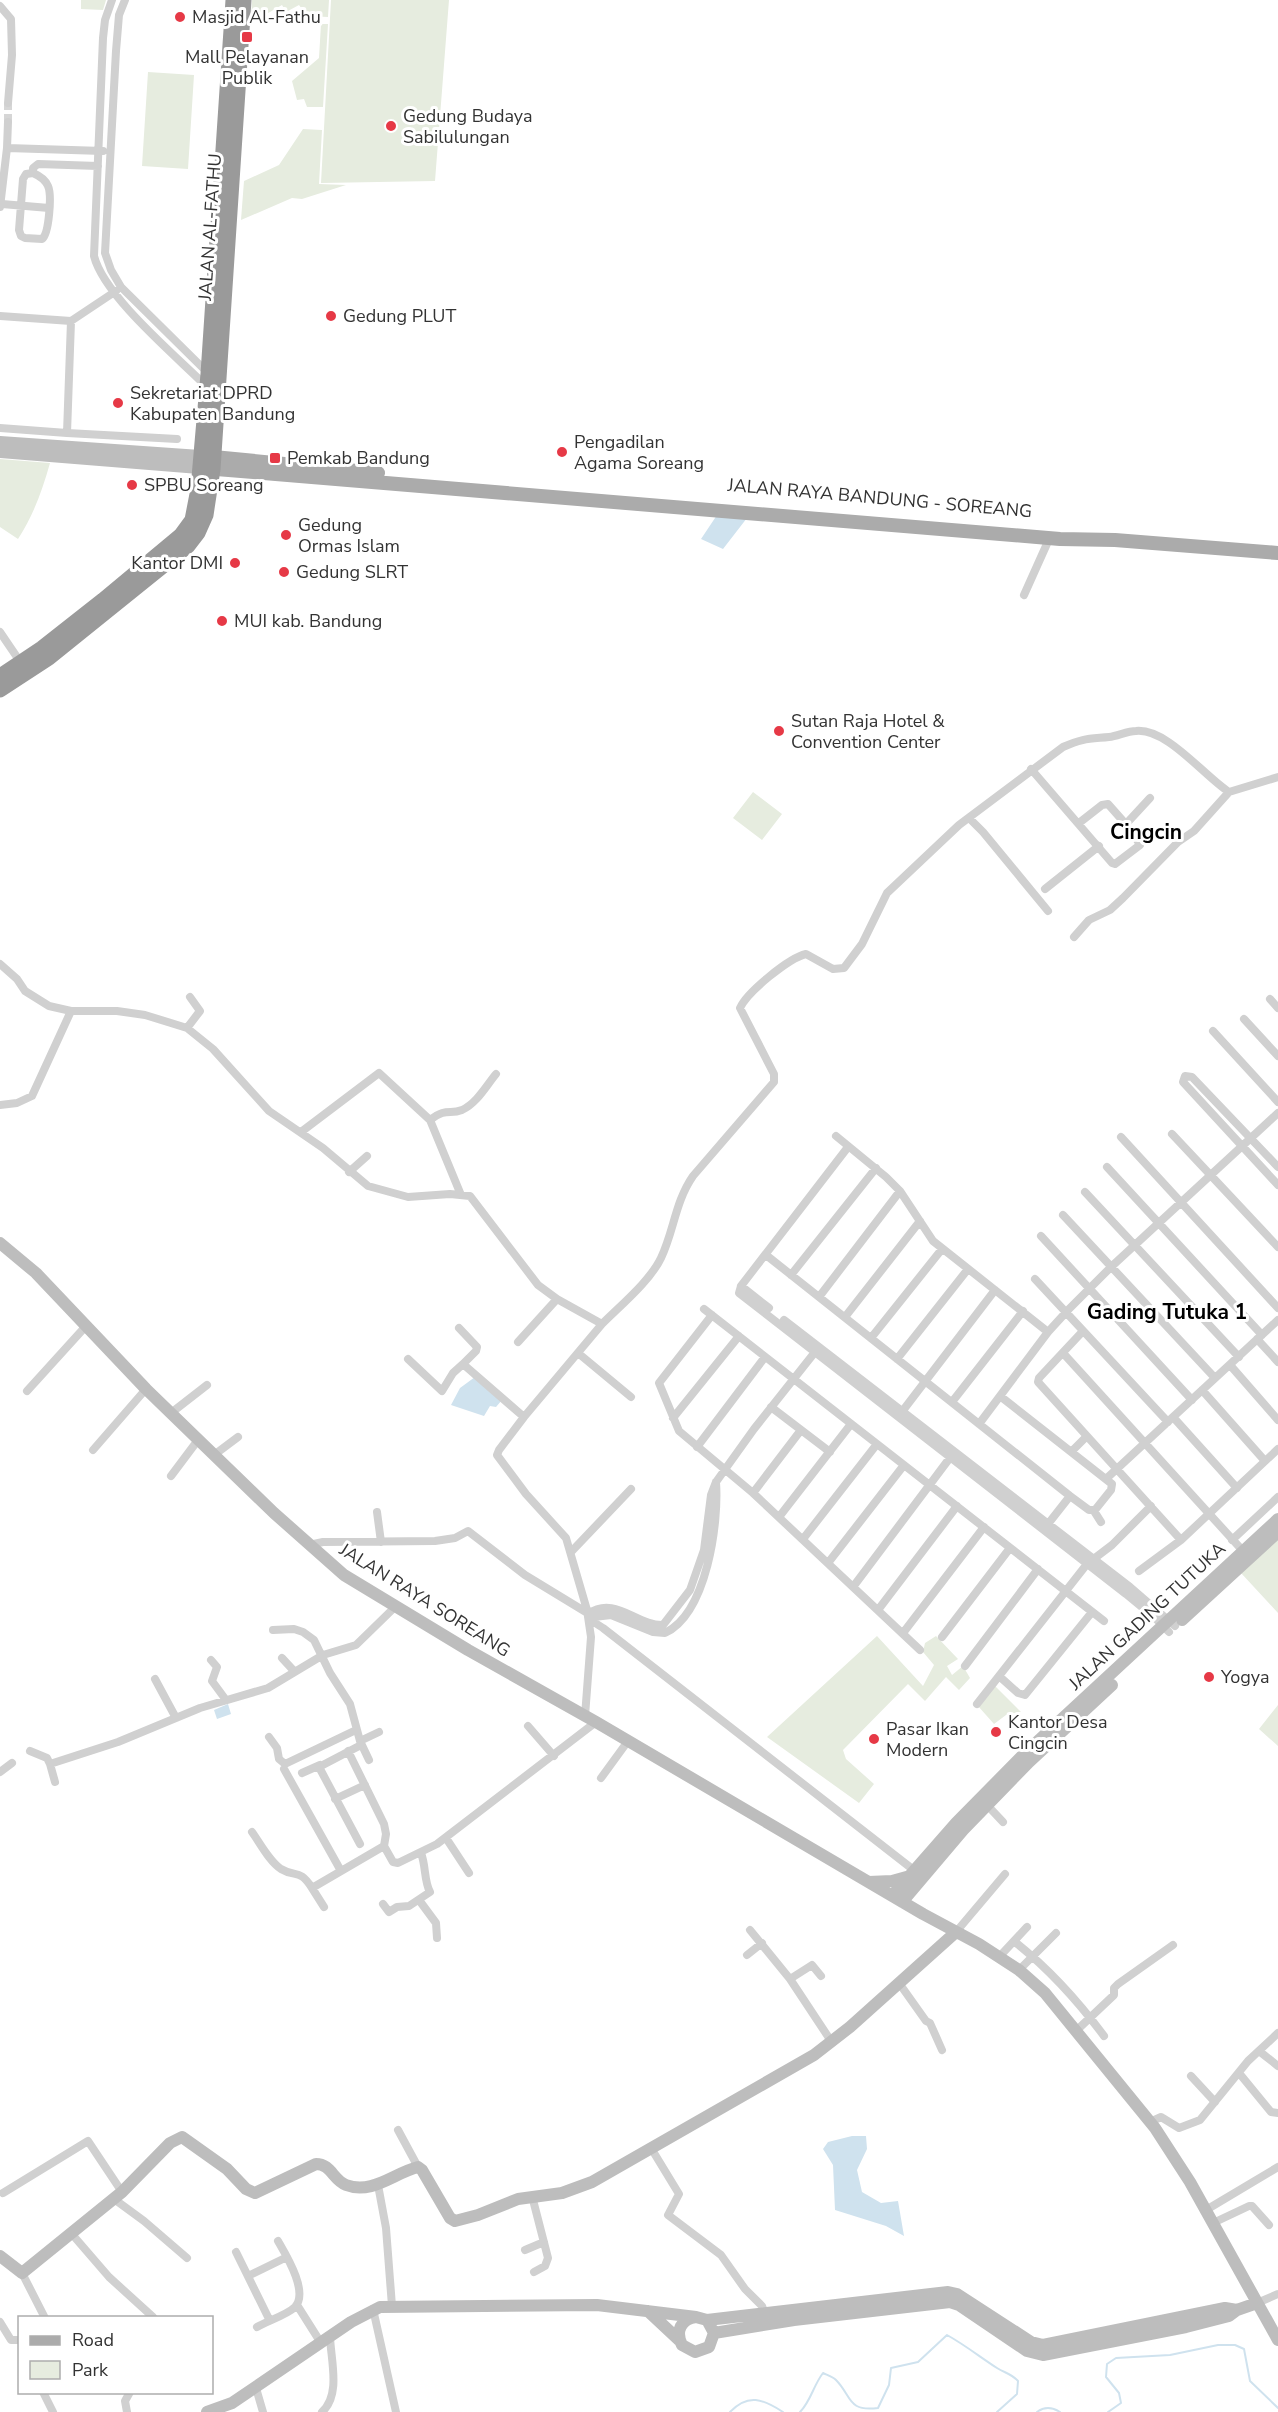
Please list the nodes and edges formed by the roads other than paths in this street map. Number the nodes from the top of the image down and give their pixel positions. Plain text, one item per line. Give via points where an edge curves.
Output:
1 (112, 0) edge
2 (125, 0) edge
3 (233, 0) edge
4 (244, 0) edge
5 (0, 6) edge
6 (233, 82) junction
7 (8, 103) tunnel mouth
8 (8, 122) tunnel mouth
9 (7, 148) junction
10 (99, 150) junction
11 (110, 151) junction
12 (98, 166) junction
13 (33, 173) junction
14 (1, 205) edge
15 (20, 207) junction
16 (49, 208) junction
17 (121, 287) junction
18 (113, 293) junction
19 (0, 316) edge
20 (71, 321) junction
21 (213, 381) junction
22 (0, 428) edge
23 (67, 433) junction
24 (177, 439) dead end
25 (0, 442) edge
26 (0, 452) edge
27 (207, 462) junction
28 (1050, 537) junction
29 (1090, 538) junction
30 (1278, 553) edge
31 (1024, 595) dead end
32 (0, 632) edge
33 (21, 663) junction
34 (0, 676) edge
35 (0, 690) edge
36 (1031, 770) junction
37 (1278, 778) edge
38 (1229, 792) junction
39 (1150, 798) dead end
40 (969, 818) junction
41 (1079, 823) junction
42 (1126, 824) junction
43 (1099, 846) junction
44 (1045, 889) dead end
45 (1048, 912) dead end
46 (1074, 937) dead end
47 (0, 964) edge
48 (190, 997) dead end
49 (1270, 999) dead end
50 (1278, 1008) edge
51 (71, 1011) junction
52 (1244, 1019) dead end
53 (187, 1028) junction
54 (1213, 1031) dead end
55 (1278, 1056) edge
56 (496, 1074) dead end
57 (1278, 1102) edge
58 (0, 1105) edge
59 (1278, 1113) edge
60 (430, 1120) junction
61 (301, 1132) junction
62 (1172, 1134) dead end
63 (836, 1136) dead end
64 (1122, 1137) dead end
65 (1251, 1138) junction
66 (1242, 1146) junction
67 (848, 1147) junction
68 (367, 1156) dead end
69 (1107, 1167) dead end
70 (1278, 1167) edge
71 (876, 1168) junction
72 (349, 1172) junction
73 (1211, 1175) junction
74 (1278, 1185) edge
75 (900, 1191) junction
76 (1085, 1192) dead end
77 (461, 1195) junction
78 (1181, 1202) junction
79 (1063, 1215) dead end
80 (920, 1221) junction
81 (1159, 1223) junction
82 (1041, 1236) dead end
83 (0, 1243) edge
84 (1135, 1245) junction
85 (1278, 1247) edge
86 (942, 1249) junction
87 (766, 1255) junction
88 (1111, 1267) junction
89 (968, 1269) junction
90 (791, 1275) junction
91 (1035, 1279) dead end
92 (1089, 1288) junction
93 (995, 1290) junction
94 (819, 1297) junction
95 (557, 1299) junction
96 (1278, 1308) edge
97 (1023, 1311) junction
98 (1066, 1312) junction
99 (845, 1317) junction
100 (1278, 1320) edge
101 (602, 1324) junction
102 (86, 1326) junction
103 (459, 1328) dead end
104 (1083, 1330) junction
105 (1048, 1332) junction
106 (739, 1336) junction
107 (1260, 1337) junction
108 (871, 1338) junction
109 (518, 1342) dead end
110 (818, 1349) junction
111 (578, 1353) junction
112 (1063, 1353) junction
113 (765, 1357) junction
114 (1239, 1357) junction
115 (408, 1359) dead end
116 (897, 1359) junction
117 (1278, 1362) edge
118 (463, 1364) junction
119 (1230, 1365) junction
120 (1215, 1378) junction
121 (794, 1379) junction
122 (926, 1382) junction
123 (207, 1385) dead end
124 (146, 1389) junction
125 (1202, 1390) junction
126 (27, 1391) dead end
127 (1000, 1396) junction
128 (631, 1397) dead end
129 (1192, 1400) junction
130 (952, 1402) junction
131 (771, 1407) junction
132 (171, 1413) junction
133 (901, 1414) junction
134 (524, 1417) junction
135 (674, 1418) junction
136 (1171, 1420) junction
137 (1278, 1420) edge
138 (851, 1424) junction
139 (979, 1424) junction
140 (801, 1430) junction
141 (1087, 1436) junction
142 (238, 1437) dead end
143 (198, 1440) junction
144 (1145, 1443) junction
145 (877, 1444) junction
146 (697, 1447) junction
147 (1278, 1449) edge
148 (93, 1450) dead end
149 (1072, 1451) junction
150 (830, 1452) junction
151 (953, 1454) junction
152 (214, 1455) junction
153 (1265, 1461) junction
154 (903, 1464) junction
155 (725, 1468) junction
156 (1117, 1469) junction
157 (171, 1476) dead end
158 (1107, 1478) junction
159 (930, 1485) junction
160 (1237, 1488) junction
161 (632, 1490) dead end
162 (753, 1493) junction
163 (1070, 1496) junction
164 (1278, 1497) edge
165 (957, 1506) junction
166 (1151, 1506) junction
167 (1094, 1511) junction
168 (377, 1512) dead end
169 (1209, 1514) junction
170 (779, 1517) junction
171 (1278, 1519) edge
172 (1101, 1521) dead end
173 (1048, 1524) junction
174 (984, 1527) junction
175 (1278, 1532) edge
176 (803, 1539) junction
177 (1181, 1540) junction
178 (1232, 1540) junction
179 (381, 1542) junction
180 (309, 1545) junction
181 (1010, 1548) junction
182 (571, 1551) junction
183 (1243, 1551) junction
184 (1090, 1562) junction
185 (828, 1563) junction
186 (1038, 1569) junction
187 (1139, 1571) dead end
188 (854, 1587) junction
189 (1066, 1590) junction
190 (394, 1607) junction
191 (878, 1610) junction
192 (1092, 1612) junction
193 (588, 1616) junction
194 (1104, 1621) dead end
195 (1169, 1626) junction
196 (273, 1630) dead end
197 (903, 1634) junction
198 (942, 1637) dead end
199 (920, 1650) dead end
200 (322, 1655) junction
201 (282, 1658) dead end
202 (211, 1660) dead end
203 (965, 1666) dead end
204 (294, 1671) junction
205 (999, 1676) junction
206 (155, 1679) dead end
207 (226, 1700) junction
208 (977, 1704) dead end
209 (176, 1718) junction
210 (591, 1719) junction
211 (528, 1726) dead end
212 (356, 1730) junction
213 (379, 1732) dead end
214 (269, 1737) dead end
215 (628, 1741) junction
216 (361, 1743) junction
217 (30, 1751) dead end
218 (348, 1751) junction
219 (554, 1756) junction
220 (369, 1761) dead end
221 (12, 1763) dead end
222 (50, 1764) junction
223 (320, 1765) junction
224 (284, 1769) dead end
225 (0, 1772) edge
226 (302, 1773) dead end
227 (1011, 1774) junction
228 (602, 1778) dead end
229 (55, 1782) dead end
230 (365, 1785) junction
231 (335, 1799) junction
232 (987, 1805) junction
233 (1003, 1822) dead end
234 (252, 1832) dead end
235 (446, 1838) junction
236 (360, 1844) dead end
237 (384, 1846) junction
238 (940, 1848) junction
239 (422, 1853) junction
240 (341, 1870) junction
241 (470, 1873) dead end
242 (912, 1873) junction
243 (1005, 1874) dead end
244 (868, 1882) junction
245 (312, 1888) junction
246 (897, 1899) junction
247 (419, 1900) junction
248 (383, 1904) dead end
249 (324, 1907) dead end
250 (1027, 1927) dead end
251 (750, 1930) dead end
252 (956, 1932) junction
253 (1056, 1933) dead end
254 (437, 1938) dead end
255 (1015, 1942) junction
256 (762, 1943) junction
257 (1173, 1945) dead end
258 (747, 1955) dead end
259 (1000, 1956) junction
260 (1033, 1956) junction
261 (1019, 1970) junction
262 (821, 1976) dead end
263 (790, 1979) junction
264 (899, 1983) junction
265 (1090, 2018) junction
266 (1077, 2030) junction
267 (1278, 2033) edge
268 (1104, 2036) dead end
269 (831, 2041) junction
270 (942, 2050) dead end
271 (1259, 2051) junction
272 (1278, 2066) edge
273 (1239, 2073) junction
274 (1191, 2076) dead end
275 (1215, 2102) junction
276 (1278, 2113) edge
277 (1150, 2121) junction
278 (398, 2130) dead end
279 (651, 2148) junction
280 (418, 2167) junction
281 (1278, 2168) edge
282 (378, 2184) junction
283 (3, 2193) dead end
284 (118, 2196) junction
285 (532, 2196) junction
286 (1206, 2210) junction
287 (1213, 2223) junction
288 (1269, 2225) dead end
289 (71, 2233) junction
290 (278, 2241) dead end
291 (544, 2242) junction
292 (525, 2250) dead end
293 (236, 2252) dead end
294 (0, 2256) edge
295 (287, 2257) junction
296 (187, 2258) dead end
297 (534, 2272) dead end
298 (22, 2273) junction
299 (248, 2276) junction
300 (1278, 2294) edge
301 (1257, 2303) junction
302 (297, 2305) junction
303 (392, 2306) junction
304 (373, 2309) junction
305 (648, 2311) junction
306 (765, 2314) junction
307 (44, 2316) edge
308 (152, 2316) edge
309 (701, 2318) junction
310 (269, 2319) junction
311 (0, 2322) edge
312 (257, 2327) dead end
313 (714, 2333) junction
314 (18, 2340) edge
315 (326, 2340) junction
316 (679, 2340) junction
317 (1278, 2340) edge
318 (1074, 2345) junction
319 (256, 2388) junction
320 (44, 2394) edge
321 (129, 2394) edge
322 (53, 2412) edge
323 (127, 2412) edge
324 (207, 2412) edge
325 (263, 2412) edge
326 (321, 2412) edge
327 (396, 2412) edge

1 - 10 street via 103,38
2 - 11 street via 118,24
3 - 6 highway, JALAN AL-FATHU
4 - 6 highway, JALAN AL-FATHU
5 - 7 street via 11,19
6 - 21 highway, JALAN AL-FATHU
8 - 9 street
9 - 10 street
9 - 14 street
10 - 11 street
10 - 12 street
11 - 17 street via 105,253
12 - 13 street via 38,164
12 - 18 street via 94,256 99,273
13 - 15 street via 24,176
13 - 16 street via 48,185
14 - 15 street
15 - 16 street
15 - 16 street via 21,236 39,239 46,236
17 - 18 street
17 - 21 street
18 - 20 street
18 - 21 street
19 - 20 street
20 - 23 street
21 - 27 highway, JALAN AL-FATHU
22 - 23 street
23 - 24 street
25 - 27 main road
26 - 27 main road
27 - 28 main road, JALAN RAYA BANDUNG - SOREANG
27 - 29 main road, JALAN RAYA BANDUNG - SOREANG via 1049,531
27 - 33 highway via 196,510 181,535
27 - 35 highway via 206,515 188,546 49,658
28 - 29 main road, JALAN RAYA BANDUNG - SOREANG
28 - 31 street
29 - 30 main road, JALAN RAYA BANDUNG - SOREANG
32 - 33 street
33 - 34 highway
36 - 38 street via 1081,739 1137,730 1167,741
36 - 40 street
36 - 41 street
37 - 38 street
38 - 46 street via 1123,898 1110,910 1089,920
39 - 42 street
40 - 45 street
40 - 101 street via 887,893 862,944 844,968 835,969 810,955 802,955 742,1003 740,1010 774,1074 774,1082 693,1176 683,1191 670,1239 657,1266
41 - 42 street via 1106,803
41 - 43 street
42 - 43 street via 1140,843 1127,857 1115,864
43 - 44 street
47 - 51 street via 33,997
48 - 53 street via 200,1011
49 - 50 street
51 - 53 street via 127,1012
51 - 58 street via 32,1096
52 - 55 street
53 - 61 street via 213,1049 269,1111
54 - 57 street
56 - 60 street via 465,1108 442,1111
59 - 65 street
60 - 61 street via 378,1074
60 - 77 street
61 - 72 street
62 - 73 street
63 - 67 street
64 - 78 street
65 - 66 street
65 - 66 street via 1192,1077 1185,1076 1183,1082
65 - 70 street
66 - 73 street
66 - 74 street
67 - 71 street
67 - 87 street
68 - 72 street
69 - 81 street
71 - 75 street
71 - 90 street
72 - 77 street via 376,1190 408,1197
73 - 78 street
73 - 85 street
75 - 80 street
75 - 94 street
76 - 84 street
77 - 95 street via 476,1200 531,1277
78 - 81 street
78 - 96 street
79 - 88 street
80 - 86 street
80 - 99 street
81 - 84 street
81 - 107 street
82 - 92 street
83 - 102 main road, JALAN RAYA SOREANG via 36,1273
84 - 88 street
84 - 114 street
86 - 89 street
86 - 108 street
87 - 90 street
87 - 110 street via 739,1293
88 - 92 street
88 - 120 street
89 - 93 street
89 - 116 street
90 - 94 street
91 - 98 street
92 - 98 street
92 - 129 street
93 - 97 street
93 - 122 street
94 - 99 street
95 - 101 street
95 - 109 street
97 - 105 street
97 - 130 street
98 - 104 street
98 - 105 street
99 - 108 street
100 - 107 street
101 - 111 street
102 - 124 main road, JALAN RAYA SOREANG
102 - 126 street
103 - 118 street via 477,1347
104 - 112 street
104 - 136 street
105 - 127 street
106 - 113 street
106 - 135 street
106 - 135 street via 708,1312 659,1382
107 - 114 street
107 - 117 street
108 - 116 street
110 - 121 street
110 - 133 street
111 - 128 street
111 - 134 street
112 - 141 street via 1038,1382
112 - 144 street
113 - 121 street
113 - 146 street
114 - 119 street
115 - 118 street via 442,1391
116 - 122 street
118 - 134 street
119 - 120 street
119 - 137 street
120 - 125 street
121 - 131 street
121 - 138 street
122 - 130 street
122 - 133 street
123 - 132 street
124 - 132 main road, JALAN RAYA SOREANG
124 - 148 street
125 - 129 street
125 - 153 street
127 - 139 street
127 - 149 street
129 - 136 street
130 - 139 street
131 - 140 street
131 - 155 street
132 - 143 main road, JALAN RAYA SOREANG
133 - 151 street
134 - 182 street via 498,1457 564,1535
135 - 146 street via 679,1431
136 - 144 street
136 - 160 street
138 - 145 street
138 - 150 street
139 - 163 street
140 - 150 street
140 - 162 street
141 - 149 street
141 - 156 street
142 - 152 street
143 - 152 main road, JALAN RAYA SOREANG
143 - 157 street
144 - 156 street
144 - 169 street
145 - 154 street
145 - 176 street
146 - 155 street
147 - 153 street
149 - 158 street
150 - 170 street
151 - 159 street
151 - 173 street
151 - 184 street
152 - 180 main road, JALAN RAYA SOREANG
153 - 160 street
154 - 159 street
154 - 185 street
155 - 162 street
155 - 193 street via 711,1495 694,1591 662,1626 610,1607 593,1610
156 - 158 street
156 - 166 street
158 - 167 street via 1112,1488
159 - 165 street
159 - 188 street
160 - 169 street
161 - 182 street
162 - 170 street
163 - 167 street
163 - 173 street
164 - 178 street
165 - 174 street
165 - 191 street
166 - 177 street
166 - 184 street
167 - 172 street
168 - 179 street
169 - 177 street
169 - 178 street
170 - 176 street
171 - 183 main road, JALAN GADING TUTUKA
173 - 184 street
174 - 181 street
174 - 197 street
175 - 195 main road, JALAN GADING TUTUKA
176 - 185 street
177 - 187 street
178 - 183 street
179 - 180 street
179 - 193 street via 445,1540 468,1531
180 - 190 main road, JALAN RAYA SOREANG via 344,1575
181 - 186 street
181 - 198 street
182 - 193 street
183 - 195 main road, JALAN GADING TUTUKA
184 - 189 street
184 - 195 street
185 - 188 street
186 - 189 street
186 - 203 street
188 - 191 street
189 - 192 street
189 - 205 street
190 - 200 street via 356,1645
190 - 210 main road, JALAN RAYA SOREANG
191 - 197 street
192 - 194 street
192 - 205 street via 1027,1694 1018,1693
193 - 210 street
193 - 242 street
195 - 227 main road, JALAN GADING TUTUKA
196 - 200 street via 303,1632 314,1640
197 - 199 street
200 - 204 street
200 - 212 street via 350,1704
201 - 204 street
202 - 207 street via 217,1667 212,1681
204 - 207 street via 268,1688
205 - 208 street
206 - 209 street
207 - 209 street
209 - 222 street
210 - 215 main road, JALAN RAYA SOREANG
210 - 219 street
211 - 219 street
212 - 214 street via 285,1764
212 - 216 street
213 - 216 street
215 - 228 street
215 - 244 main road, JALAN RAYA SOREANG
216 - 218 street
216 - 220 street
217 - 222 street via 47,1758
218 - 223 street
218 - 230 street
219 - 235 street
221 - 225 street
222 - 229 street
223 - 226 street
223 - 231 street
224 - 240 street
227 - 232 main road, JALAN GADING TUTUKA
227 - 238 main road, JALAN GADING TUTUKA
230 - 231 street
230 - 237 street via 384,1824
231 - 236 street
232 - 233 street
232 - 238 main road, JALAN GADING TUTUKA
234 - 245 street via 277,1865 302,1875
235 - 239 street
235 - 241 street
237 - 239 street via 396,1863
237 - 240 street
238 - 242 main road, JALAN GADING TUTUKA
238 - 246 main road, JALAN GADING TUTUKA
239 - 247 street via 430,1892
240 - 245 street
242 - 244 main road via 892,1881
242 - 246 main road, JALAN GADING TUTUKA
243 - 252 street
244 - 246 main road, JALAN RAYA SOREANG
245 - 249 street
246 - 252 main road, JALAN RAYA SOREANG
247 - 248 street via 389,1912
247 - 254 street via 436,1923
250 - 255 street
251 - 256 street
252 - 259 main road, JALAN RAYA SOREANG
252 - 264 main road
253 - 260 street
255 - 259 street
255 - 260 street
256 - 258 street
256 - 263 street
257 - 265 street via 1115,1987 1114,1995
259 - 261 main road, JALAN RAYA SOREANG
260 - 261 street
260 - 265 street
261 - 266 main road, JALAN RAYA SOREANG
262 - 263 street via 812,1965
263 - 269 street
264 - 269 main road
264 - 270 street via 926,2022 930,2022
265 - 266 street
265 - 268 street
266 - 277 main road, JALAN RAYA SOREANG
267 - 271 street
269 - 279 main road via 814,2055
271 - 272 street
271 - 273 street
273 - 275 street
273 - 276 street via 1271,2112
274 - 275 street
275 - 277 street via 1200,2120 1181,2128 1161,2117
277 - 286 main road, JALAN RAYA SOREANG
278 - 280 street
279 - 285 main road via 574,2190
279 - 306 street via 679,2194 668,2216 723,2258
280 - 282 main road
280 - 285 main road via 452,2220
281 - 286 street
282 - 284 main road via 345,2185 319,2164 261,2191 250,2192 227,2169 182,2137 170,2143
282 - 303 street
283 - 284 street via 88,2141
284 - 289 main road
284 - 296 street
285 - 291 street
286 - 287 main road, JALAN RAYA SOREANG
287 - 288 street via 1252,2206
287 - 301 main road, JALAN RAYA SOREANG
289 - 298 main road
289 - 308 street
290 - 295 street
291 - 292 street
291 - 297 street via 547,2263
293 - 299 street
294 - 298 main road
295 - 299 street
295 - 302 street via 300,2294
298 - 307 street
299 - 310 street
300 - 301 street
301 - 317 main road, JALAN RAYA SOREANG
301 - 318 main road via 1229,2316 1186,2327
302 - 310 street
302 - 315 street
303 - 304 main road
303 - 305 main road via 597,2305
304 - 315 main road
304 - 327 street
305 - 309 main road
305 - 316 main road
306 - 309 main road
306 - 318 main road via 948,2292 1038,2345
309 - 313 main road
309 - 316 main road via 690,2318 682,2324
310 - 312 street
311 - 314 street via 11,2340
313 - 316 main road via 709,2347 700,2352 690,2351
313 - 318 main road via 950,2302 1035,2354
315 - 319 main road
315 - 326 street via 333,2394 328,2407
319 - 324 main road
319 - 325 street
320 - 322 street
321 - 323 street via 124,2401

